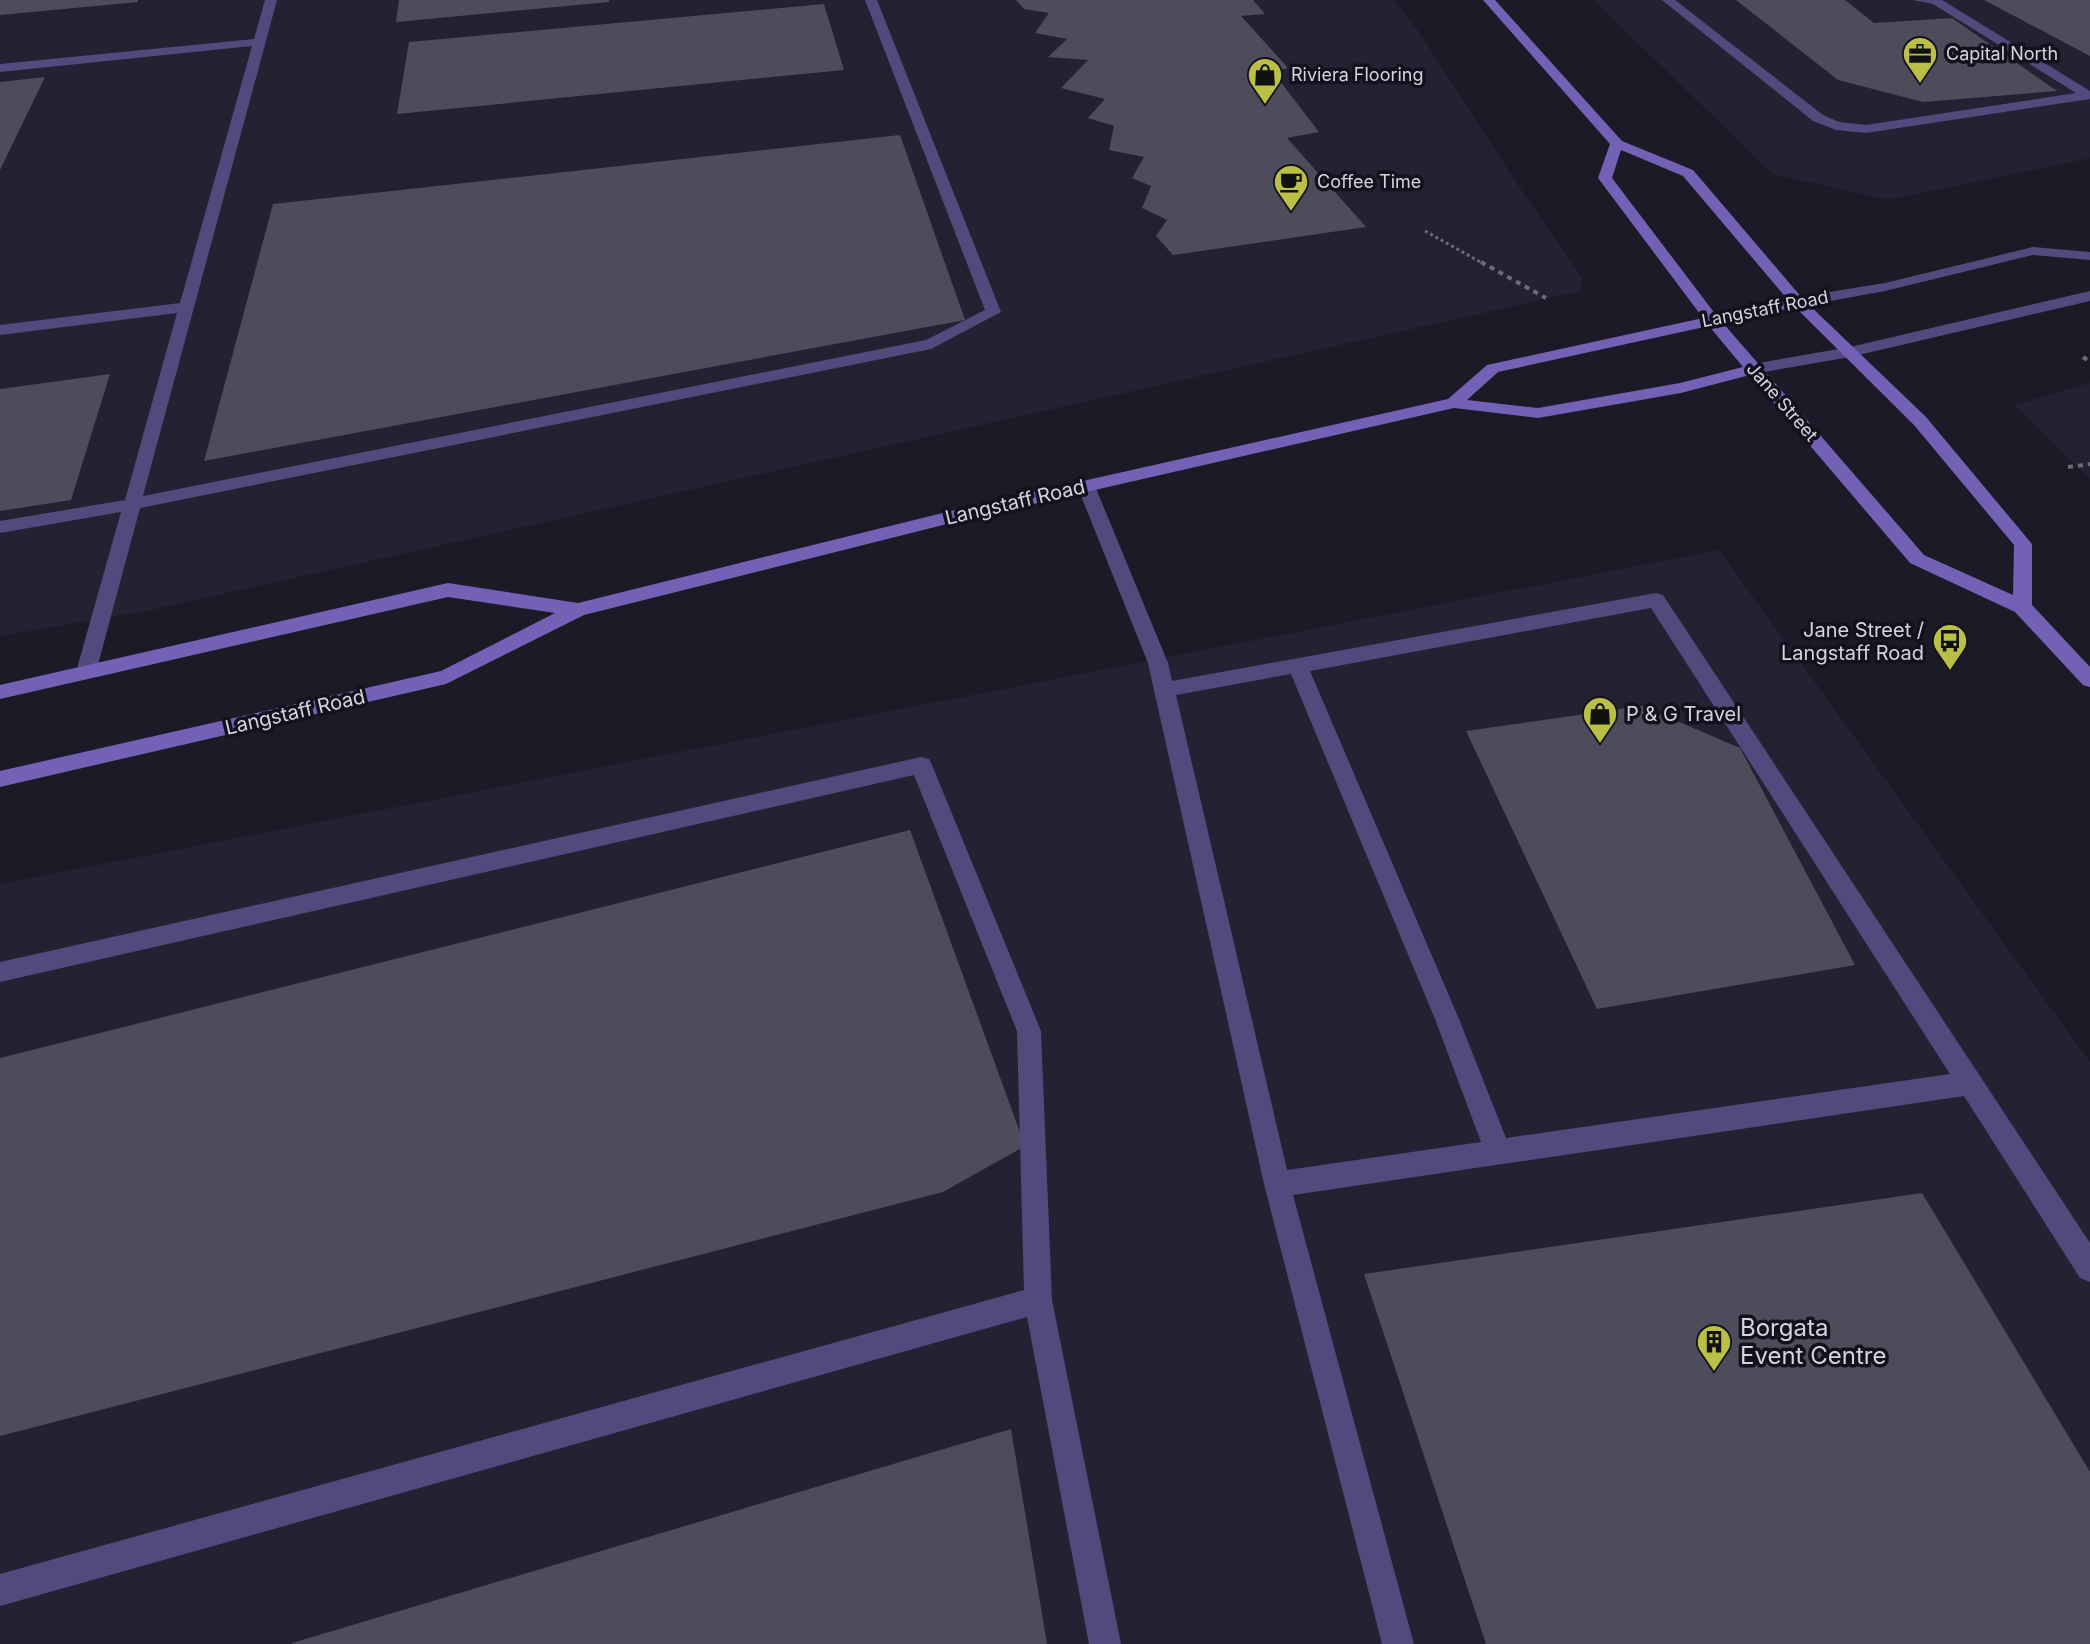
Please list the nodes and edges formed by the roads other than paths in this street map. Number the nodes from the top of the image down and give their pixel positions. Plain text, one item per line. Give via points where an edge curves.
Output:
1 (271, 0) edge
2 (871, 0) edge
3 (1489, 0) edge
4 (1668, 0) edge
5 (1919, 0) edge
6 (259, 42) junction
7 (0, 68) edge
8 (2089, 95) edge
9 (1617, 144) junction
10 (2090, 256) edge
11 (2090, 296) edge
12 (1798, 302) junction
13 (186, 307) junction
14 (1712, 320) junction
15 (0, 330) edge
16 (1850, 352) junction
17 (1753, 369) junction
18 (1454, 403) junction
19 (1086, 486) junction
20 (132, 504) junction
21 (0, 527) edge
22 (2022, 607) junction
23 (578, 610) junction
24 (1298, 666) junction
25 (86, 672) junction
26 (2090, 680) edge
27 (1164, 690) junction
28 (0, 692) edge
29 (0, 779) edge
30 (0, 972) edge
31 (1970, 1083) junction
32 (1498, 1152) junction
33 (1277, 1184) junction
34 (2090, 1268) edge
35 (1038, 1300) junction
36 (0, 1590) edge
37 (1105, 1644) edge
38 (1398, 1644) edge

1 - 6 street
2 - 20 street via 993,312 931,344
3 - 9 main road
4 - 8 street via 1818,118 1836,126 1866,129
5 - 8 street via 1936,1
6 - 7 street
6 - 13 street
9 - 12 main road via 1688,173
9 - 14 main road, Jane Street via 1605,178
10 - 12 street, Langstaff Road via 2033,251
11 - 16 street, Langstaff Road
12 - 14 main road, Langstaff Road
12 - 16 main road
13 - 15 street
13 - 20 street
14 - 17 main road, Jane Street
14 - 18 main road, Langstaff Road via 1493,368
16 - 17 street, Langstaff Road
16 - 22 main road via 1920,421 2023,544
17 - 18 main road, Langstaff Road via 1681,388 1538,413
17 - 22 main road, Jane Street via 1917,559
18 - 19 main road, Langstaff Road
19 - 23 main road, Langstaff Road
19 - 27 street via 1158,663
20 - 21 street
20 - 25 street
22 - 26 main road, Jane Street
23 - 25 main road, Langstaff Road via 448,590
23 - 29 main road, Langstaff Road via 446,677
24 - 27 street
24 - 31 street via 1656,600
24 - 32 street
25 - 28 main road, Langstaff Road
27 - 33 street
30 - 35 street via 921,765 1029,1031
31 - 32 street
31 - 34 street
32 - 33 street
33 - 38 street
35 - 36 street
35 - 37 street

